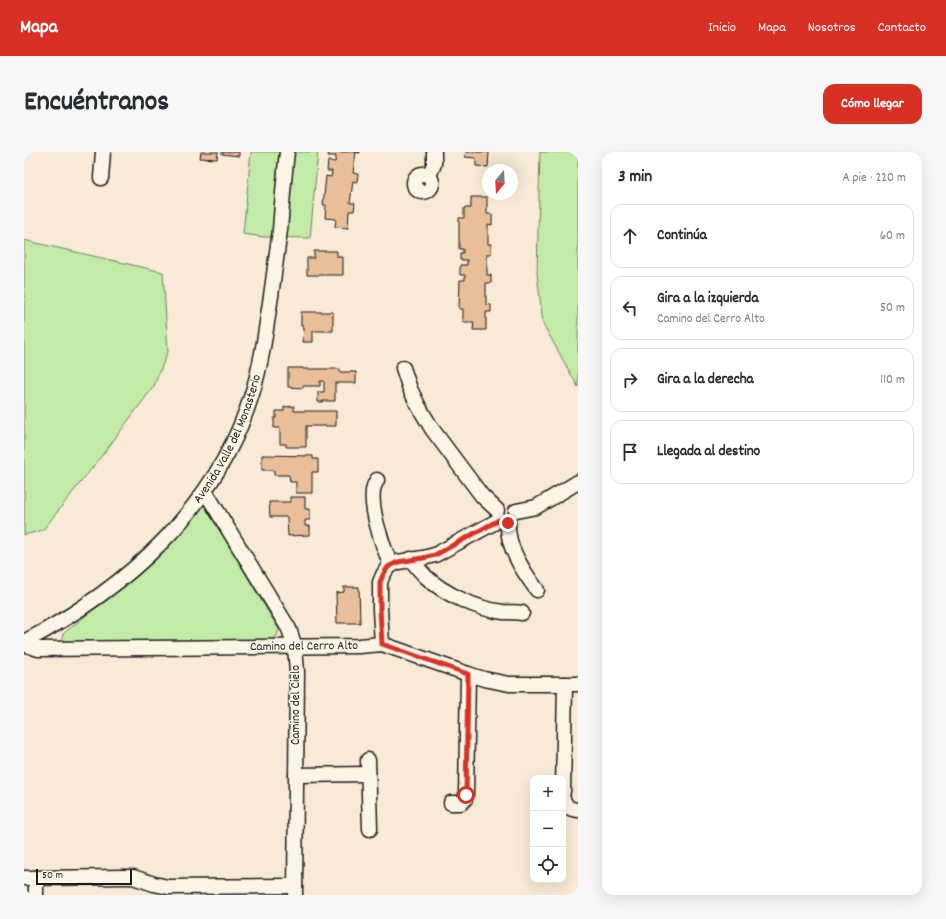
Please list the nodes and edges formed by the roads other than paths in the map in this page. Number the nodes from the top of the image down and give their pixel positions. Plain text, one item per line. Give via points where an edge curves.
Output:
1 (103, 152) edge
2 (287, 152) edge
3 (434, 152) edge
4 (429, 176) dead end
5 (101, 178) dead end
6 (403, 368) dead end
7 (377, 480) dead end
8 (578, 482) edge
9 (205, 491) junction
10 (501, 518) junction
11 (411, 559) junction
12 (392, 565) junction
13 (537, 590) dead end
14 (522, 613) dead end
15 (24, 643) edge
16 (382, 644) junction
17 (295, 647) junction
18 (468, 674) junction
19 (572, 684) edge
20 (296, 775) junction
21 (564, 775) edge
22 (451, 803) dead end
23 (566, 805) edge
24 (578, 810) edge
25 (370, 829) dead end
26 (30, 878) edge
27 (295, 890) edge
28 (36, 895) edge

1 - 5 street
2 - 9 street, Avenida Valle del Monasterio via 280,231 258,372 237,434
3 - 4 street via 434,164
6 - 10 street via 418,407 432,429
7 - 12 street via 374,486 374,513
8 - 10 street via 536,507 516,511 513,505 501,505
9 - 15 street, Avenida Valle del Monasterio via 175,528 132,570 83,608
9 - 17 street, Camino del Cielo via 289,629
10 - 11 street via 435,555
10 - 13 street via 515,554
11 - 12 street
11 - 14 street via 424,576 458,598 502,612
12 - 16 street via 388,567 380,582
15 - 17 street, Camino del Cerro Alto via 38,649
16 - 17 street, Camino del Cerro Alto
16 - 18 street, Camino del Cerro Alto
17 - 20 street, Camino del Cielo
18 - 19 street, Camino del Cerro Alto via 509,684
18 - 22 street via 466,795 461,802
19 - 21 street
20 - 25 street via 368,767
20 - 27 street, Camino del Cielo
23 - 24 street
26 - 27 street via 133,877 168,887
26 - 28 street

